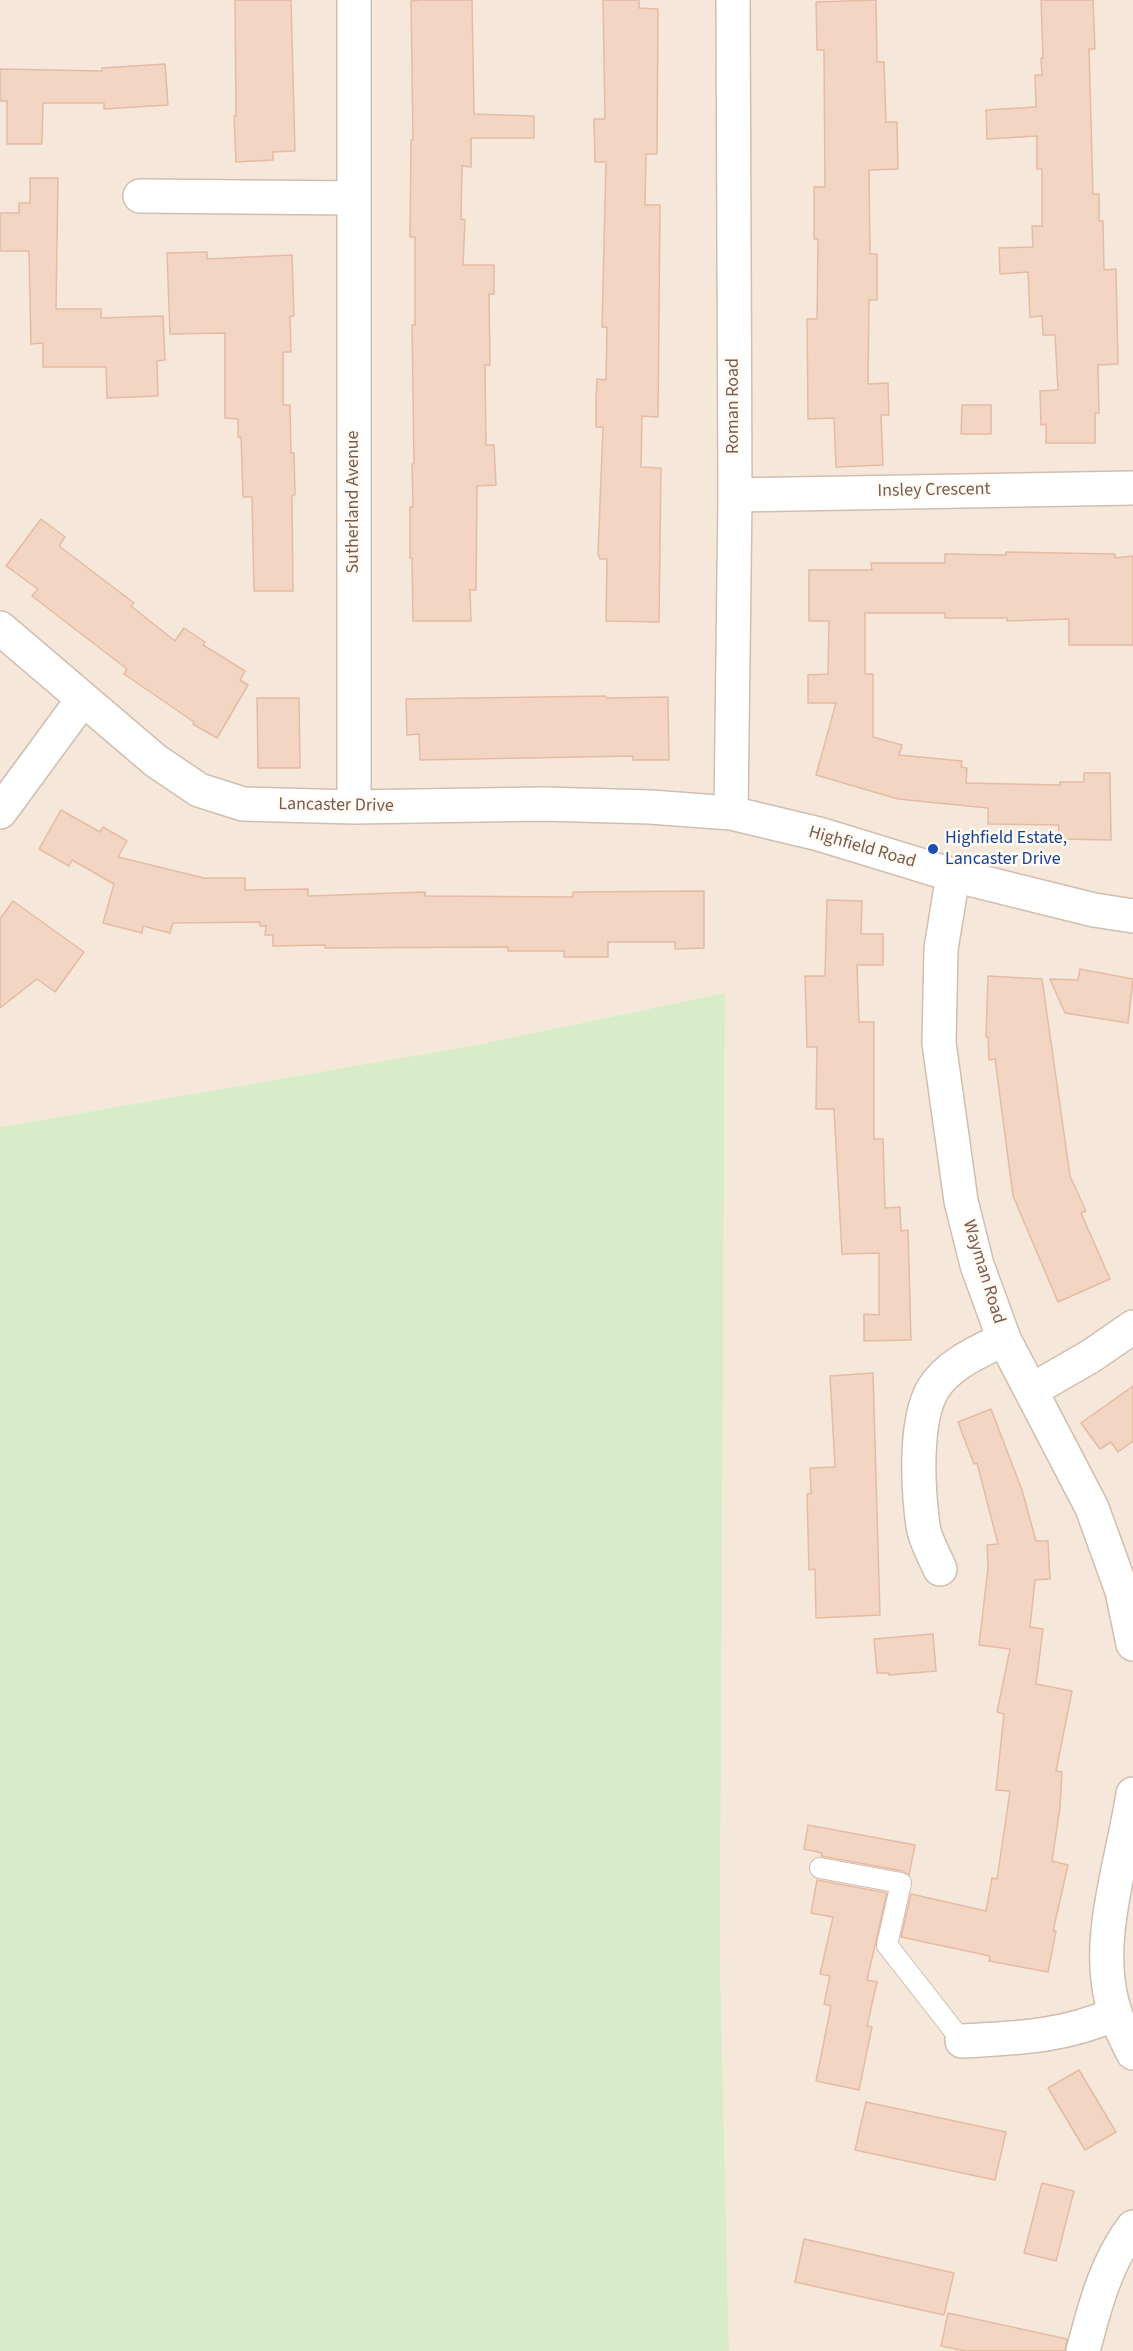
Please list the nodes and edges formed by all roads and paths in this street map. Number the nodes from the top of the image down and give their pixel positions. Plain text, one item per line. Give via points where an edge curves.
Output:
1 (354, 0) edge
2 (733, 0) edge
3 (140, 196) dead end
4 (353, 198) junction
5 (1133, 488) edge
6 (735, 495) junction
7 (0, 628) edge
8 (83, 699) junction
9 (354, 807) junction
10 (0, 812) edge
11 (731, 813) junction
12 (953, 875) junction
13 (1133, 916) edge
14 (1133, 1327) edge
15 (1004, 1339) junction
16 (1032, 1390) junction
17 (940, 1569) dead end
18 (1133, 1644) edge
19 (1133, 1794) edge
20 (820, 1868) dead end
21 (1115, 2014) junction
22 (962, 2041) joint
23 (1133, 2053) edge
24 (1133, 2227) edge
25 (1083, 2351) edge

1 - 4 street, Sutherland Avenue
2 - 6 street, Roman Road
3 - 4 street
4 - 9 street, Sutherland Avenue
5 - 6 street, Insley Crescent
6 - 11 street, Roman Road
7 - 8 street, Lancaster Drive
8 - 9 street, Lancaster Drive via 156,761 199,790 243,804
8 - 10 street
9 - 11 street, Lancaster Drive via 543,804
11 - 12 street, Highfield Road via 819,834
12 - 13 street, Highfield Road
12 - 15 street, Wayman Road via 941,949 939,1043 962,1202 977,1265
14 - 16 street
15 - 16 street, Wayman Road
15 - 17 street via 950,1371 933,1389 926,1408 920,1439 923,1528
16 - 18 street, Wayman Road via 1092,1508 1122,1591
19 - 21 street via 1107,1954
20 - 22 lane via 901,1882 887,1945
21 - 22 street via 1059,2034
21 - 23 street
24 - 25 street via 1109,2270

